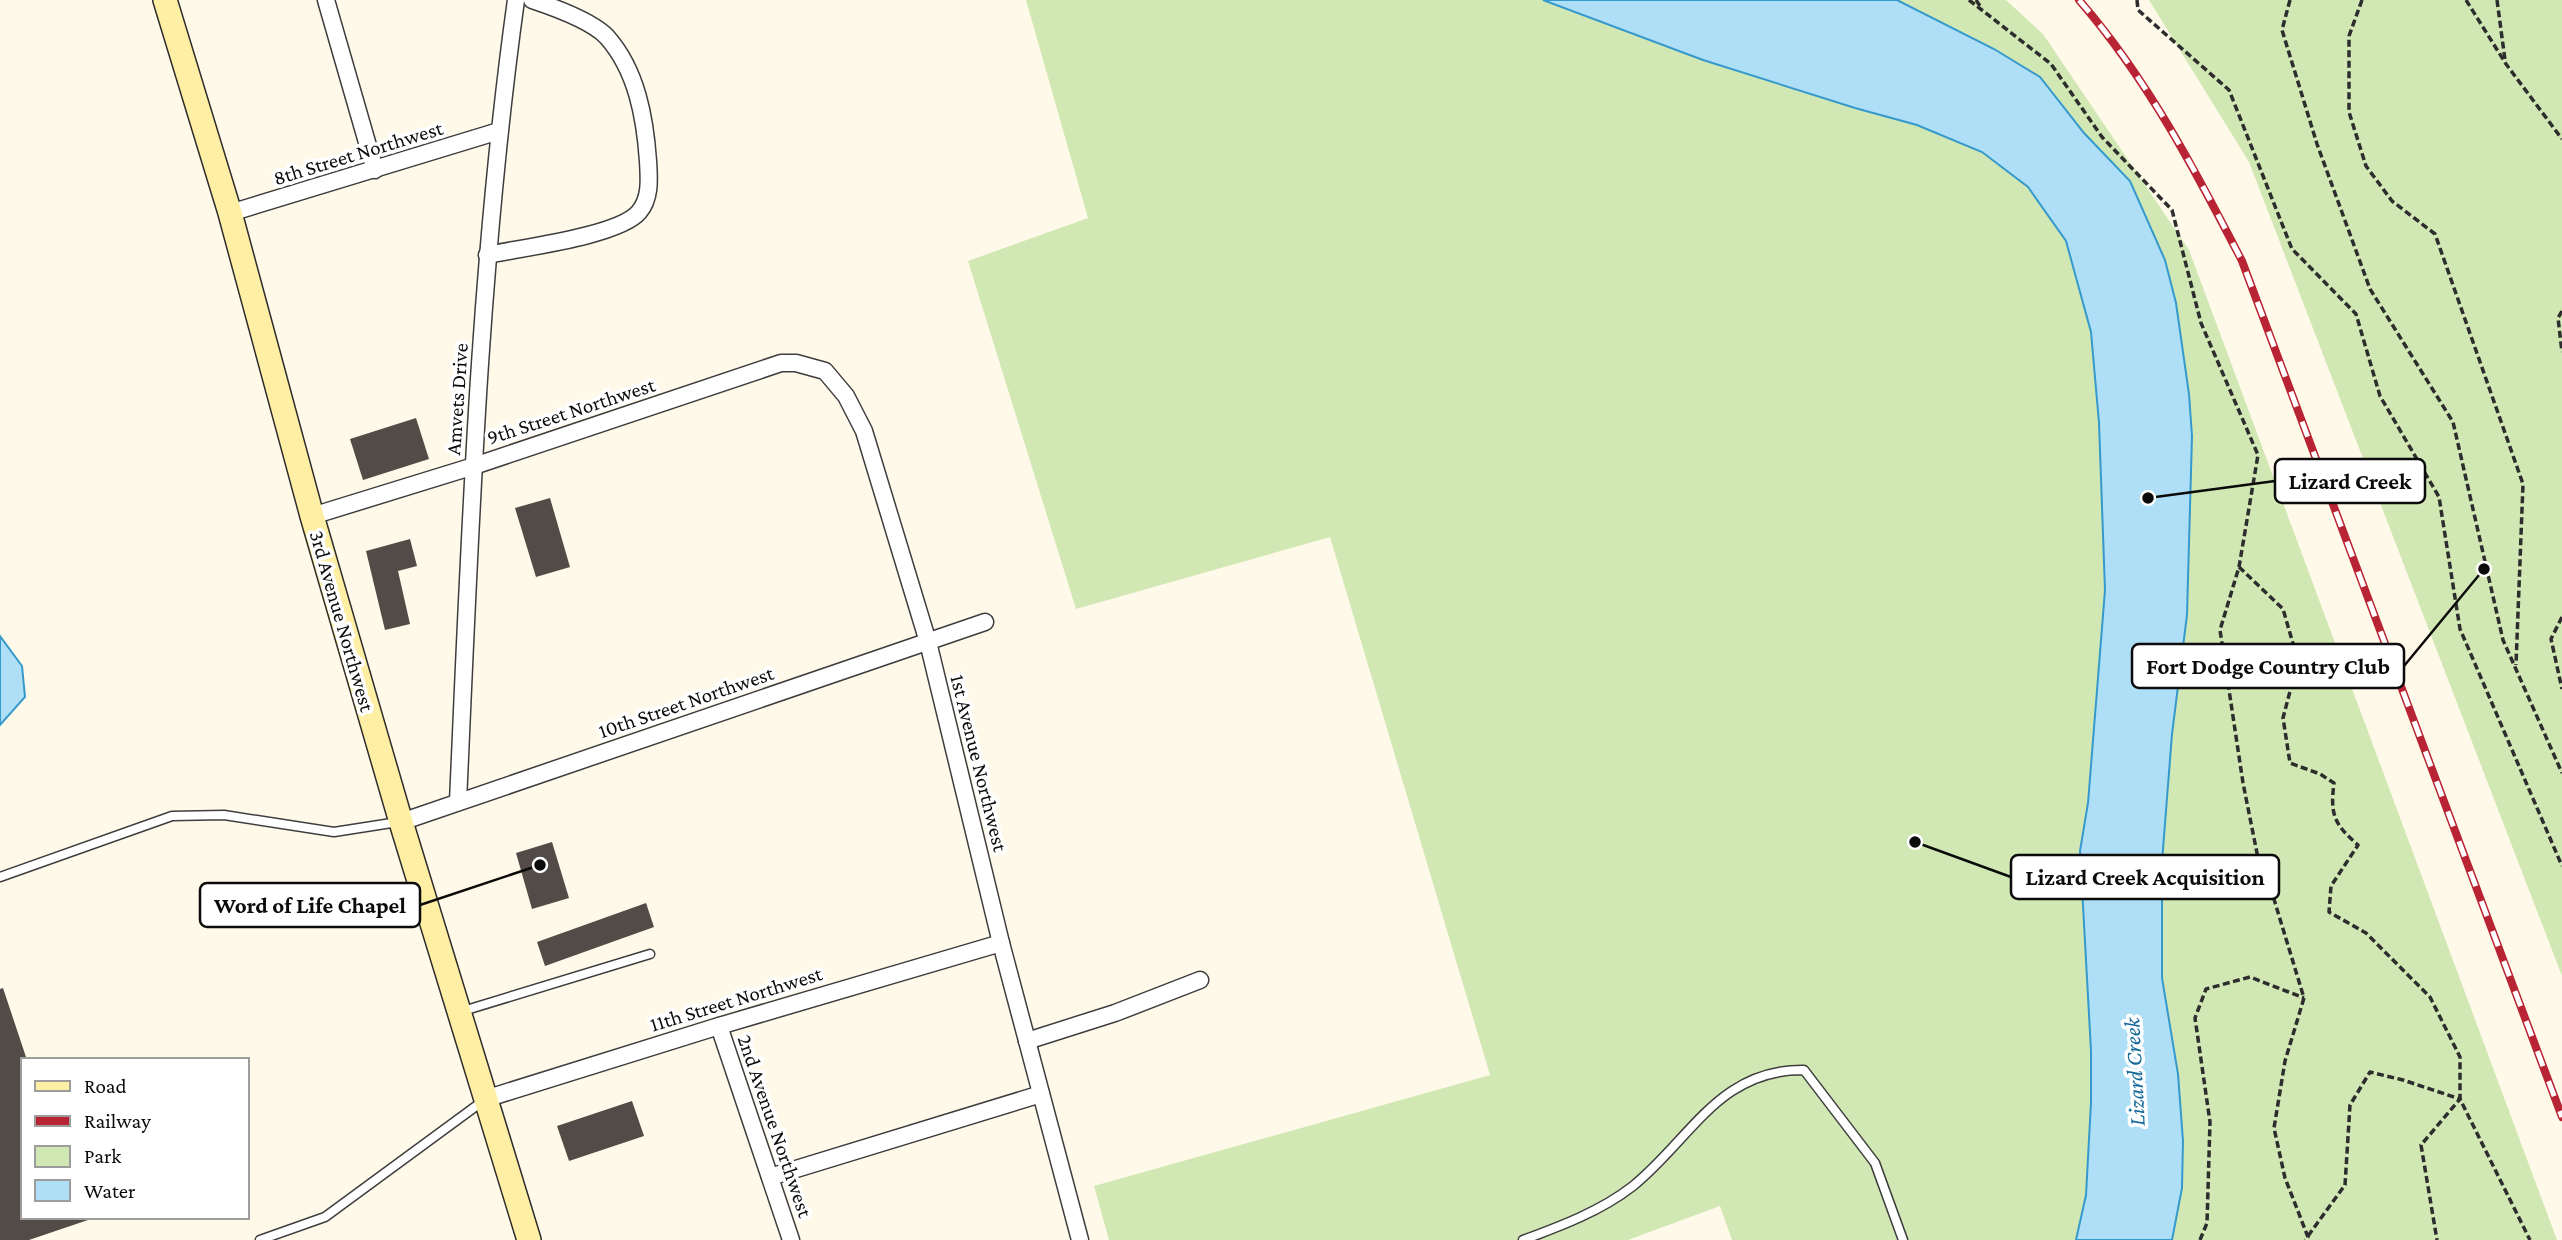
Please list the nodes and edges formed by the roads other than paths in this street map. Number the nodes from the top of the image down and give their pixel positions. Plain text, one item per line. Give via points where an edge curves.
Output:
1 (164, 0) edge
2 (326, 0) edge
3 (516, 0) edge
4 (532, 0) edge
5 (499, 131) junction
6 (375, 170) junction
7 (230, 214) junction
8 (487, 255) junction
9 (762, 370) joint
10 (474, 466) junction
11 (312, 516) junction
12 (985, 622) dead end
13 (928, 642) junction
14 (458, 802) junction
15 (401, 822) junction
16 (0, 877) edge
17 (1000, 943) junction
18 (650, 954) dead end
19 (1200, 980) dead end
20 (460, 1012) junction
21 (719, 1026) junction
22 (1027, 1041) junction
23 (1041, 1094) junction
24 (485, 1099) junction
25 (770, 1177) junction
26 (260, 1240) edge
27 (528, 1240) edge
28 (791, 1240) edge
29 (1080, 1240) edge
30 (1522, 1240) edge
31 (1903, 1240) edge

1 - 7 main road, 3rd Avenue Northwest
2 - 6 street
3 - 5 street, Amvets Drive
4 - 8 street via 563,10 607,36 631,75 646,121 650,188 639,212 620,225
5 - 6 street, 8th Street Northwest
5 - 8 street, Amvets Drive
6 - 7 street, 8th Street Northwest
7 - 11 main road, 3rd Avenue Northwest
8 - 10 street, Amvets Drive
9 - 10 street, 9th Street Northwest
9 - 13 street, 1st Avenue Northwest via 781,363 810,366 825,371 846,396 864,431
10 - 11 street, 9th Street Northwest
10 - 14 street, Amvets Drive
11 - 15 main road, 3rd Avenue Northwest
12 - 13 street, 10th Street Northwest
13 - 14 street, 10th Street Northwest
13 - 17 street, 1st Avenue Northwest
14 - 15 street, 10th Street Northwest
15 - 16 lane via 334,832 224,815 172,816
15 - 20 main road, 3rd Avenue Northwest
17 - 21 street, 11th Street Northwest
17 - 22 street, 1st Avenue Northwest
18 - 20 lane
19 - 22 street
20 - 24 main road, 3rd Avenue Northwest
21 - 24 street, 11th Street Northwest
21 - 25 street, 2nd Avenue Northwest
22 - 23 street, 1st Avenue Northwest
23 - 25 street
23 - 29 street, 1st Avenue Northwest
24 - 26 lane via 325,1217
24 - 27 main road, 3rd Avenue Northwest
25 - 28 street, 2nd Avenue Northwest
30 - 31 lane via 1601,1207 1633,1185 1721,1098 1758,1076 1781,1070 1804,1070 1875,1163

